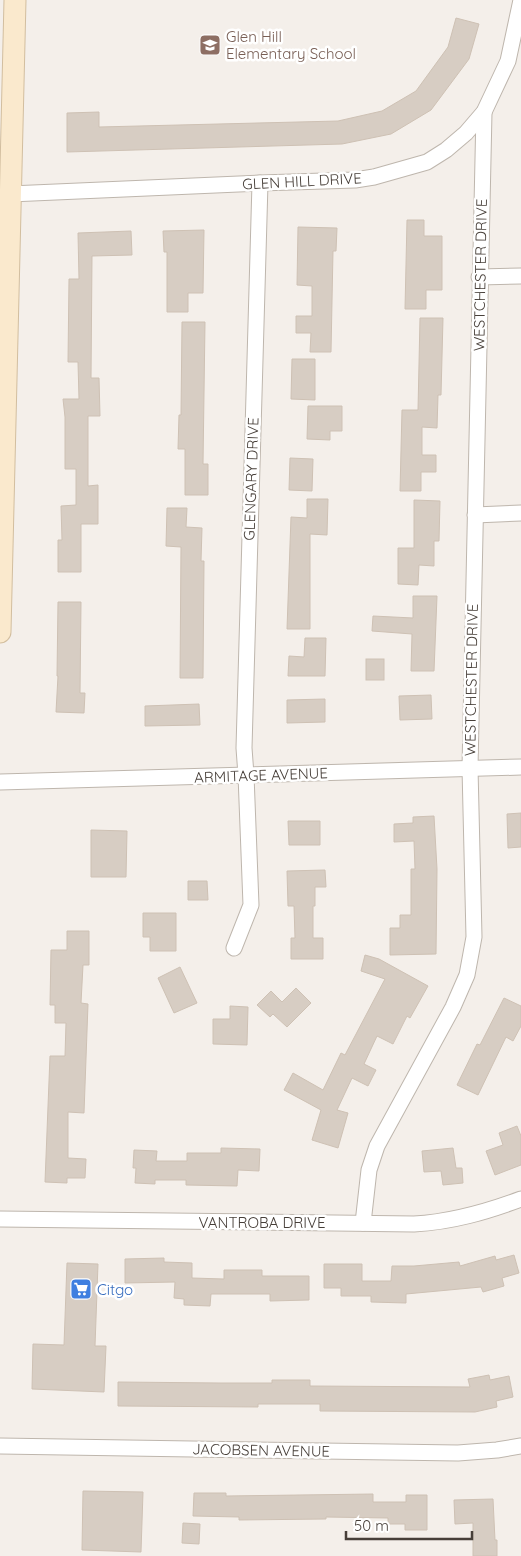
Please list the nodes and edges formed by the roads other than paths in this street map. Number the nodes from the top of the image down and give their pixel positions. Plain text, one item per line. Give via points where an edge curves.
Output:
1 (15, 0) edge
2 (521, 0) edge
3 (517, 40) edge
4 (484, 112) junction
5 (260, 183) junction
6 (10, 194) junction
7 (521, 276) edge
8 (479, 277) junction
9 (521, 514) edge
10 (475, 515) junction
11 (0, 632) edge
12 (521, 767) edge
13 (470, 768) junction
14 (246, 775) junction
15 (0, 782) edge
16 (234, 948) dead end
17 (521, 1198) edge
18 (0, 1219) edge
19 (363, 1223) junction
20 (0, 1446) edge
21 (521, 1446) edge

1 - 6 main road
2 - 3 street, GLEN HILL DRIVE
3 - 4 street, GLEN HILL DRIVE
4 - 5 street, GLEN HILL DRIVE via 466,133 427,162 355,180
4 - 8 street, WESTCHESTER DRIVE
5 - 6 street, GLEN HILL DRIVE
5 - 14 street, GLENGARY DRIVE via 244,748
6 - 11 main road
7 - 8 street
8 - 10 street, WESTCHESTER DRIVE
9 - 10 street
10 - 13 street, WESTCHESTER DRIVE
12 - 13 street, ARMITAGE AVENUE
13 - 14 street, ARMITAGE AVENUE
13 - 19 street, WESTCHESTER DRIVE via 474,937 470,965 453,1007 377,1146 369,1170
14 - 15 street, ARMITAGE AVENUE
14 - 16 street, GLENGARY DRIVE via 251,905
17 - 19 street, VANTROBA DRIVE via 456,1220 414,1224
18 - 19 street, VANTROBA DRIVE
20 - 21 street, JACOBSEN AVENUE via 458,1453

